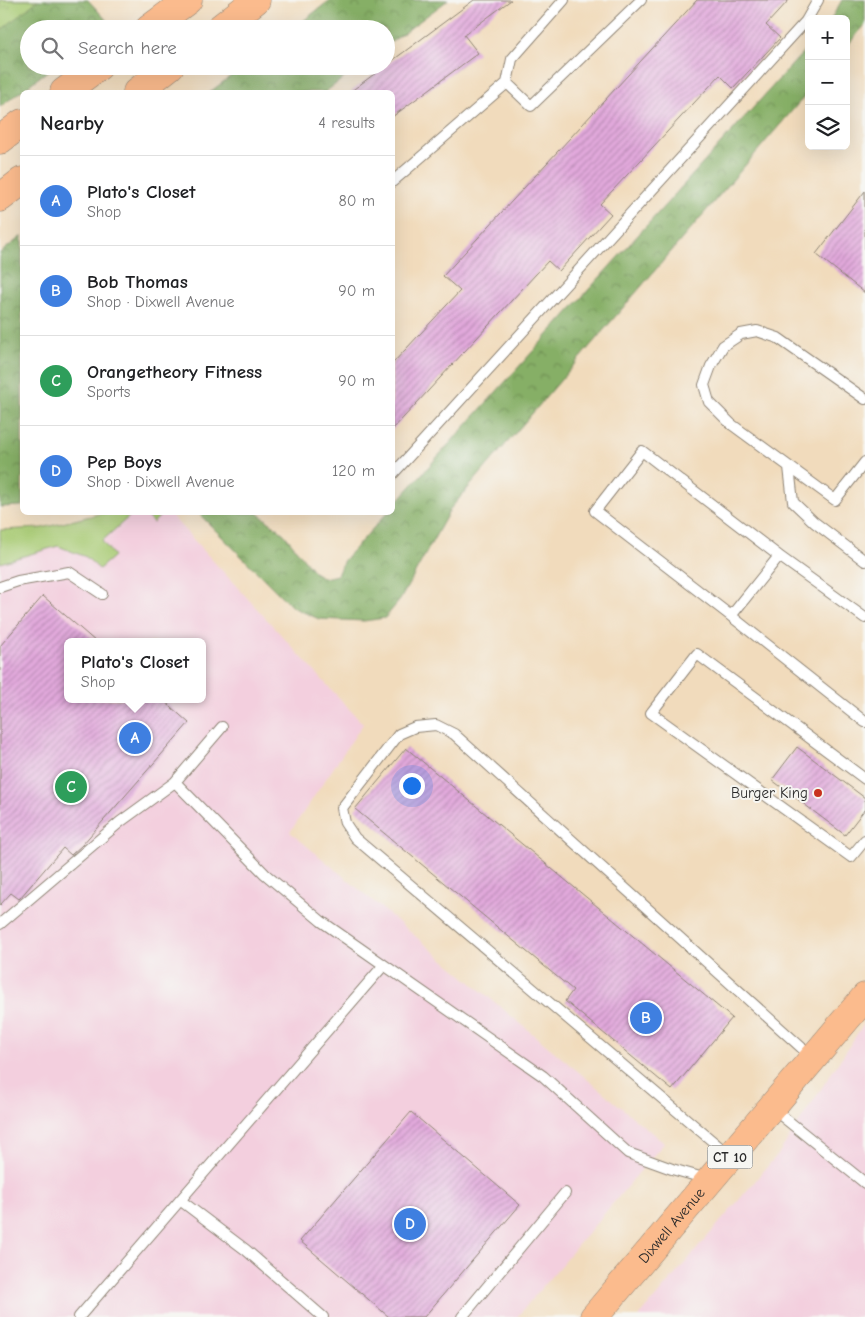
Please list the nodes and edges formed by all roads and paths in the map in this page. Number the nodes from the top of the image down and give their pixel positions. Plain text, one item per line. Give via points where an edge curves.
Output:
1 (188, 0) edge
2 (256, 0) edge
3 (564, 0) edge
4 (641, 0) edge
5 (818, 0) edge
6 (161, 20) edge
7 (230, 20) edge
8 (87, 75) edge
9 (158, 75) edge
10 (507, 83) junction
11 (67, 90) edge
12 (139, 90) edge
13 (20, 125) edge
14 (0, 140) edge
15 (395, 179) edge
16 (20, 183) edge
17 (0, 198) edge
18 (865, 399) edge
19 (865, 462) edge
20 (789, 467) junction
21 (395, 472) edge
22 (778, 556) junction
23 (865, 561) edge
24 (0, 587) edge
25 (102, 594) dead end
26 (731, 616) junction
27 (865, 618) edge
28 (865, 722) edge
29 (222, 727) dead end
30 (865, 779) edge
31 (175, 782) junction
32 (865, 840) edge
33 (0, 924) edge
34 (383, 966) junction
35 (865, 997) edge
36 (813, 1058) junction
37 (771, 1107) junction
38 (730, 1156) junction
39 (711, 1180) junction
40 (865, 1183) edge
41 (566, 1194) dead end
42 (180, 1200) junction
43 (79, 1317) edge
44 (323, 1317) edge
45 (462, 1317) edge
46 (594, 1317) edge

1 - 6 main road
2 - 7 main road
3 - 10 lane via 512,59
4 - 10 lane via 531,106
5 - 21 lane via 806,20
8 - 11 main road
9 - 12 main road
10 - 15 lane
13 - 14 main road
16 - 17 main road
18 - 20 lane via 778,338 757,331 741,334 723,346 704,385 709,402 731,424
19 - 20 lane via 835,500
20 - 23 lane via 793,502
22 - 26 lane
22 - 26 lane via 642,451 595,511
22 - 27 lane
24 - 25 lane via 69,572
26 - 28 lane
29 - 31 lane
30 - 32 lane via 697,654 651,713 851,857
31 - 33 lane via 120,822
31 - 34 lane via 265,874 320,922
34 - 39 lane via 543,1076 628,1153
34 - 42 lane
35 - 36 main road, Dixwell Avenue / CT 10
36 - 37 main road, Dixwell Avenue / CT 10
36 - 38 lane via 454,734 436,725 415,727 399,734 342,808 345,823 355,838
37 - 38 main road, Dixwell Avenue / CT 10
37 - 40 lane
38 - 39 main road, Dixwell Avenue / CT 10
39 - 46 main road, Dixwell Avenue / CT 10
41 - 45 lane
42 - 43 lane
42 - 44 lane via 246,1250

